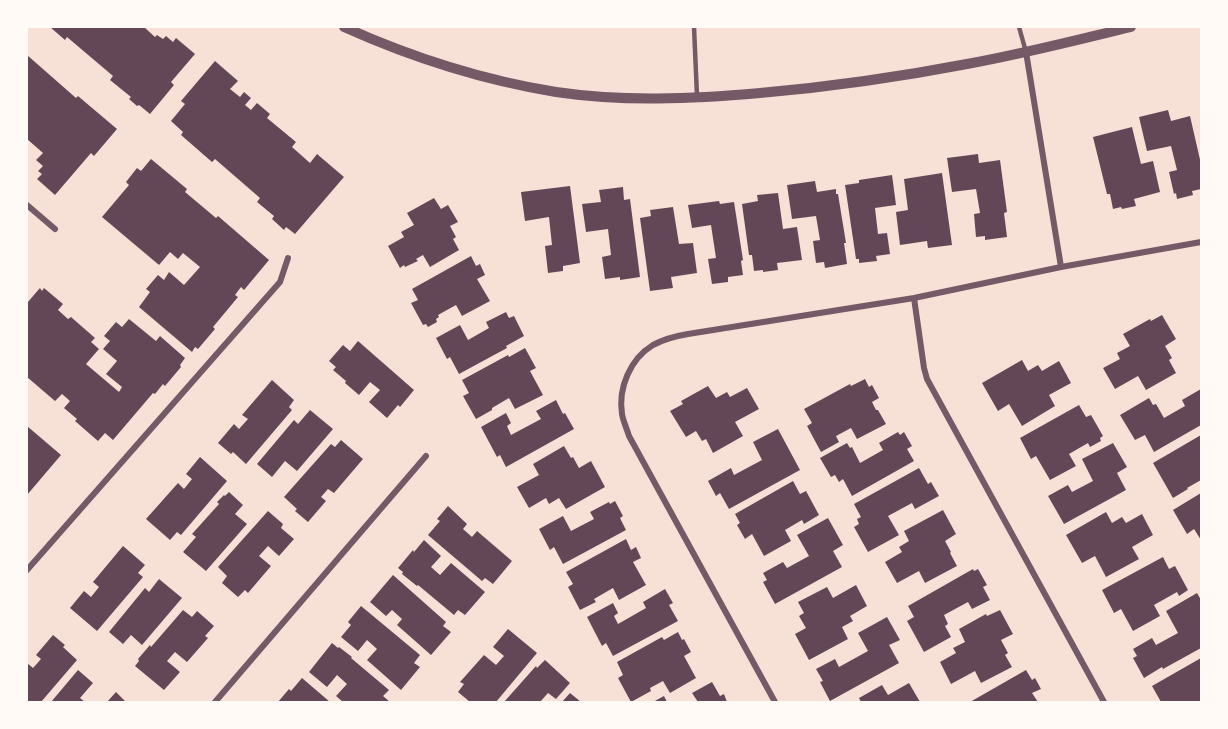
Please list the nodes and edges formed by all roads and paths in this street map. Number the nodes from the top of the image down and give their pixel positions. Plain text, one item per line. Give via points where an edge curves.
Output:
1 (344, 27) edge
2 (694, 27) edge
3 (1019, 27) edge
4 (1131, 27) edge
5 (1026, 52) junction
6 (697, 97) junction
7 (27, 205) edge
8 (55, 229) dead end
9 (1201, 242) edge
10 (288, 258) dead end
11 (1061, 267) junction
12 (914, 298) junction
13 (426, 456) dead end
14 (27, 570) edge
15 (215, 702) edge
16 (775, 702) edge
17 (1104, 702) edge

1 - 6 street via 414,56 520,86 596,97
2 - 6 lane
3 - 5 lane
4 - 5 street
5 - 6 street via 843,84
5 - 11 street
7 - 8 street
9 - 11 street
10 - 14 street via 280,282
11 - 12 street
12 - 16 street via 660,341 633,363 626,378 622,414 629,436
12 - 17 street via 927,378
13 - 15 street

